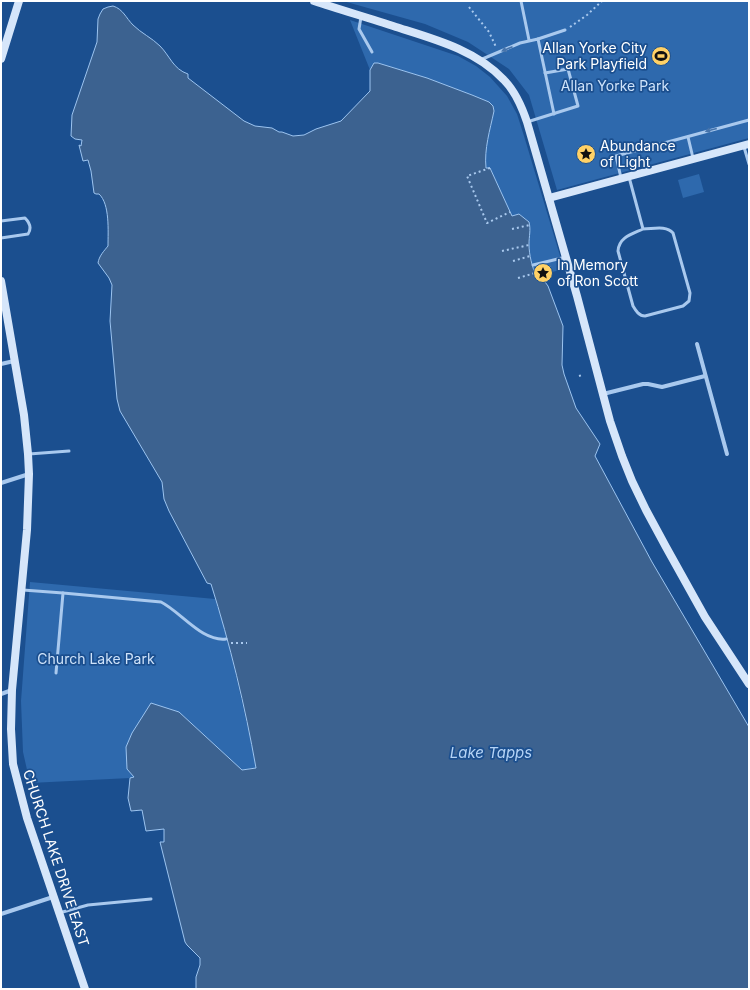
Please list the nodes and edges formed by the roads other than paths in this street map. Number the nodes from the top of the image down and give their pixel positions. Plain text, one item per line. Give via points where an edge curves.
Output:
1 (19, 1) edge
2 (314, 1) edge
3 (521, 1) edge
4 (361, 16) junction
5 (565, 30) road end
6 (538, 39) junction
7 (529, 40) junction
8 (372, 52) dead end
9 (1, 59) edge
10 (480, 60) junction
11 (545, 73) junction
12 (554, 114) junction
13 (749, 120) edge
14 (527, 122) junction
15 (688, 137) junction
16 (746, 144) edge
17 (694, 159) junction
18 (749, 164) edge
19 (625, 177) junction
20 (549, 198) junction
21 (1, 221) edge
22 (643, 229) junction
23 (1, 238) edge
24 (566, 257) junction
25 (533, 265) dead end
26 (1, 281) edge
27 (696, 344) dead end
28 (14, 361) junction
29 (1, 364) edge
30 (705, 376) junction
31 (603, 394) junction
32 (69, 451) dead end
33 (28, 454) junction
34 (727, 454) dead end
35 (29, 474) junction
36 (1, 483) edge
37 (21, 590) junction
38 (63, 593) junction
39 (226, 641) road end
40 (56, 673) dead end
41 (748, 681) edge
42 (12, 690) junction
43 (1, 694) edge
44 (54, 897) junction
45 (151, 900) dead end
46 (60, 913) junction
47 (1, 914) edge
48 (85, 989) edge

1 - 9 street
2 - 4 street
3 - 7 lane
4 - 8 lane via 359,29
4 - 10 street via 440,41
5 - 6 lane
6 - 7 lane
6 - 11 lane
7 -> 10 lane
10 - 14 street via 504,79 512,89
11 - 12 lane
11 - 12 lane via 568,69 578,106
12 - 14 lane
13 -> 15 lane
14 - 20 street
15 - 17 lane
15 - 19 lane via 616,156
16 - 17 street
16 - 18 lane
17 - 19 street
19 - 20 street
19 - 22 lane
20 - 24 street
21 - 23 lane via 25,218 30,230 28,234
22 - 22 lane via 623,238 618,251 633,306 638,313 645,316 683,306 689,301 690,293 673,233 664,228
24 - 25 lane
24 - 31 street
26 - 28 street, CHURCH LAKE DRIVE EAST
27 - 30 street
28 - 29 street
28 - 33 street, CHURCH LAKE DRIVE EAST
30 - 31 street via 662,387 643,384
30 - 34 street
31 - 41 street via 622,456 646,510 705,617
32 - 33 lane
33 - 35 street, CHURCH LAKE DRIVE EAST
35 - 36 street
35 - 37 street, CHURCH LAKE DRIVE EAST
37 - 38 lane
37 - 42 street, CHURCH LAKE DRIVE EAST
38 - 39 lane via 161,602 192,626
38 - 40 lane
42 - 43 street
42 - 44 street, CHURCH LAKE DRIVE EAST via 13,764 27,818
44 - 46 street, CHURCH LAKE DRIVE EAST
44 - 47 street
45 - 46 lane via 88,905
46 - 48 street, CHURCH LAKE DRIVE EAST

